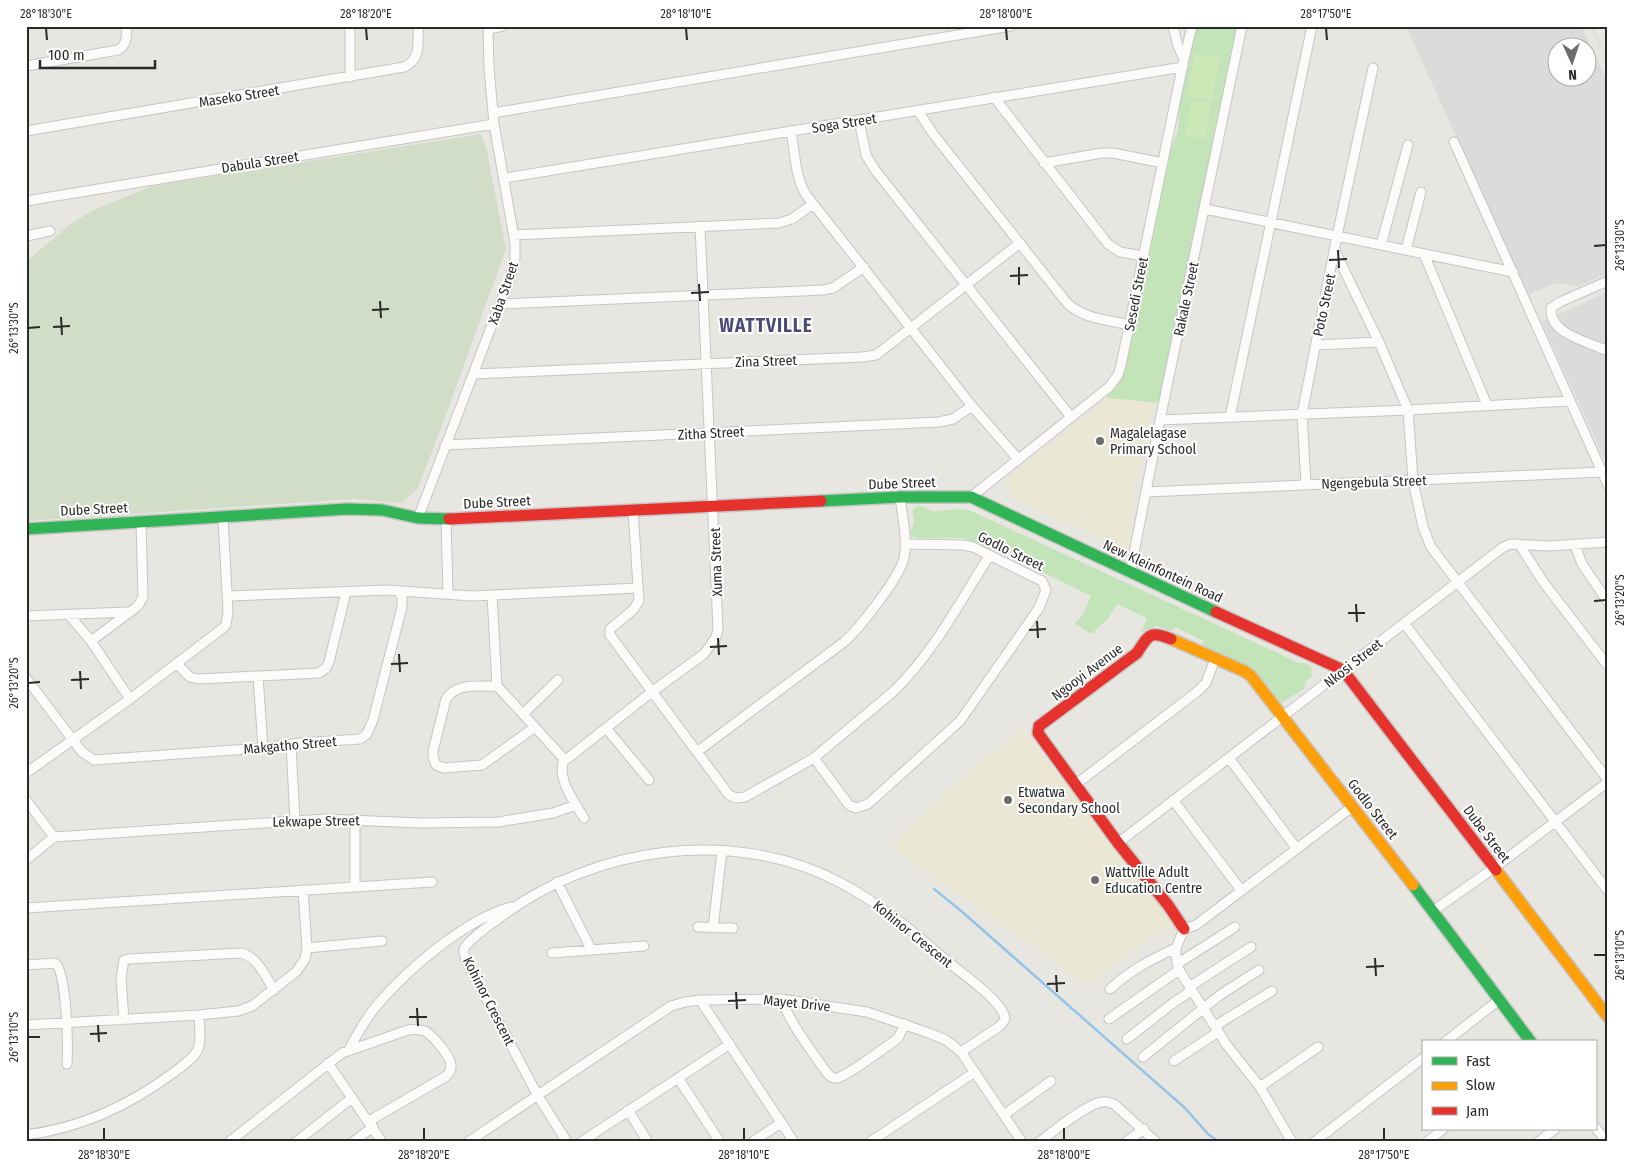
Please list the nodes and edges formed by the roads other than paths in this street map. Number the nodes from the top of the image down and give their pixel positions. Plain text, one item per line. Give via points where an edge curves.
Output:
1 (126, 26) edge
2 (350, 26) edge
3 (418, 26) edge
4 (503, 26) edge
5 (1011, 26) edge
6 (1173, 26) edge
7 (1192, 26) edge
8 (1242, 26) edge
9 (1312, 26) edge
10 (488, 28) edge
11 (1183, 62) junction
12 (26, 66) edge
13 (1373, 68) dead end
14 (350, 78) junction
15 (994, 97) junction
16 (918, 111) junction
17 (493, 113) junction
18 (859, 120) junction
19 (494, 124) junction
20 (26, 132) edge
21 (792, 132) junction
22 (1454, 142) dead end
23 (1408, 145) dead end
24 (1044, 163) junction
25 (1163, 163) junction
26 (505, 178) junction
27 (1421, 192) dead end
28 (26, 201) edge
29 (813, 204) junction
30 (1205, 209) junction
31 (1271, 223) junction
32 (700, 226) junction
33 (50, 231) dead end
34 (514, 235) junction
35 (26, 236) edge
36 (1337, 236) junction
37 (1020, 243) junction
38 (1381, 245) junction
39 (1406, 250) junction
40 (1335, 251) junction
41 (1424, 254) junction
42 (1143, 256) junction
43 (864, 267) junction
44 (1514, 272) junction
45 (1608, 281) edge
46 (966, 285) junction
47 (704, 295) junction
48 (500, 304) junction
49 (1130, 325) junction
50 (912, 328) junction
51 (1380, 342) junction
52 (1316, 345) junction
53 (1608, 351) edge
54 (707, 364) junction
55 (474, 374) junction
56 (1570, 400) junction
57 (1487, 405) junction
58 (972, 406) junction
59 (1408, 410) junction
60 (1302, 414) junction
61 (1071, 417) junction
62 (1230, 417) junction
63 (1160, 420) junction
64 (710, 433) junction
65 (445, 445) junction
66 (1018, 459) junction
67 (1602, 472) junction
68 (1413, 481) junction
69 (1306, 485) junction
70 (1608, 485) edge
71 (1146, 492) junction
72 (900, 497) junction
73 (971, 497) junction
74 (714, 506) junction
75 (634, 510) junction
76 (223, 517) junction
77 (418, 518) junction
78 (446, 520) junction
79 (141, 522) junction
80 (26, 528) edge
81 (1608, 542) edge
82 (905, 544) junction
83 (1519, 544) junction
84 (1575, 545) junction
85 (989, 556) junction
86 (1130, 573) junction
87 (1458, 581) junction
88 (638, 588) junction
89 (346, 592) junction
90 (399, 592) junction
91 (448, 593) junction
92 (492, 595) junction
93 (228, 596) junction
94 (1608, 602) edge
95 (128, 612) junction
96 (69, 615) junction
97 (26, 616) edge
98 (1404, 623) junction
99 (1159, 634) joint
100 (91, 641) junction
101 (1215, 659) junction
102 (177, 664) junction
103 (1608, 666) edge
104 (1343, 670) junction
105 (258, 676) junction
106 (26, 678) edge
107 (558, 680) dead end
108 (497, 686) junction
109 (653, 691) junction
110 (130, 699) junction
111 (523, 714) junction
112 (1283, 717) junction
113 (535, 727) junction
114 (606, 728) junction
115 (71, 740) junction
116 (290, 744) junction
117 (263, 748) junction
118 (698, 751) junction
119 (814, 758) junction
120 (1229, 758) junction
121 (565, 760) junction
122 (26, 773) edge
123 (649, 780) dead end
124 (1608, 781) edge
125 (1075, 785) junction
126 (26, 800) edge
127 (1173, 800) junction
128 (576, 805) junction
129 (1352, 807) junction
130 (584, 818) dead end
131 (295, 820) junction
132 (354, 820) junction
133 (1555, 822) junction
134 (54, 837) junction
135 (1118, 843) junction
136 (1297, 849) junction
137 (722, 851) junction
138 (26, 860) edge
139 (1494, 868) junction
140 (432, 882) dead end
141 (557, 882) junction
142 (356, 886) junction
143 (304, 890) junction
144 (1241, 890) junction
145 (1608, 891) edge
146 (516, 906) junction
147 (26, 908) edge
148 (1433, 911) junction
149 (698, 927) dead end
150 (1235, 927) dead end
151 (713, 928) junction
152 (733, 928) dead end
153 (1184, 928) junction
154 (382, 941) dead end
155 (644, 946) dead end
156 (1251, 947) dead end
157 (307, 948) junction
158 (1176, 948) junction
159 (592, 949) junction
160 (552, 953) dead end
161 (26, 965) edge
162 (1178, 967) junction
163 (1259, 970) dead end
164 (1110, 989) dead end
165 (1190, 989) junction
166 (274, 990) junction
167 (1272, 991) dead end
168 (781, 998) junction
169 (700, 1000) junction
170 (1499, 1000) junction
171 (1204, 1009) junction
172 (198, 1014) junction
173 (1608, 1017) edge
174 (1109, 1019) dead end
175 (124, 1020) junction
176 (66, 1022) junction
177 (905, 1024) junction
178 (26, 1025) edge
179 (1217, 1029) junction
180 (1127, 1039) dead end
181 (1447, 1040) edge
182 (1529, 1040) edge
183 (730, 1044) junction
184 (1318, 1047) dead end
185 (348, 1050) junction
186 (961, 1052) junction
187 (1143, 1057) dead end
188 (1422, 1059) edge
189 (1174, 1061) dead end
190 (328, 1063) junction
191 (67, 1064) dead end
192 (975, 1072) junction
193 (678, 1078) junction
194 (1051, 1081) dead end
195 (1260, 1087) junction
196 (538, 1096) junction
197 (352, 1098) junction
198 (628, 1110) junction
199 (1004, 1115) junction
200 (781, 1123) junction
201 (371, 1124) junction
202 (1596, 1128) edge
203 (1144, 1130) junction
204 (1442, 1130) edge
205 (1554, 1130) edge
206 (26, 1135) edge
207 (228, 1142) edge
208 (296, 1142) edge
209 (353, 1142) edge
210 (382, 1142) edge
211 (468, 1142) edge
212 (567, 1142) edge
213 (581, 1142) edge
214 (648, 1142) edge
215 (720, 1142) edge
216 (752, 1142) edge
217 (794, 1142) edge
218 (870, 1142) edge
219 (1022, 1142) edge
220 (1039, 1142) edge
221 (1126, 1142) edge
222 (1156, 1142) edge
223 (1292, 1142) edge
224 (1314, 1142) edge
225 (1426, 1142) edge
226 (1538, 1142) edge
227 (1607, 1142) edge

1 - 12 street via 126,41 118,50
2 - 14 street
3 - 14 street, Maseko Street via 418,52 411,63 404,68
4 - 10 street
5 - 17 street
6 - 11 street
7 - 11 street, Sesedi Street
8 - 30 street, Rakale Street
9 - 31 street
10 - 17 street, Xaba Street
11 - 15 street, Soga Street
11 - 25 street, Sesedi Street
13 - 36 street, Poto Street
14 - 20 street, Maseko Street
15 - 16 street, Soga Street
15 - 24 street
16 - 18 street, Soga Street
16 - 37 street
17 - 19 street, Xaba Street
18 - 21 street, Soga Street
18 - 46 street via 866,155 875,170
19 - 26 street, Xaba Street
19 - 28 street, Dabula Street
21 - 26 street, Soga Street
21 - 29 street via 801,185
22 - 44 street
23 - 38 street
24 - 25 street via 1114,153
24 - 42 street via 1108,244 1120,252
25 - 42 street, Sesedi Street
26 - 34 street, Xaba Street
27 - 39 street
29 - 32 street via 788,221
29 - 43 street
30 - 31 street
30 - 63 street, Rakale Street
31 - 36 street
31 - 62 street
32 - 34 street
32 - 47 street, Xuma Street
33 - 35 street
34 - 48 street, Xaba Street via 516,259
36 - 38 street
36 - 40 street, Poto Street
37 - 46 street, Zina Street
37 - 49 street via 1072,308 1085,315
38 - 39 street
39 - 41 street
40 - 51 street
40 - 52 street, Poto Street
41 - 44 street
41 - 57 street
42 - 49 street, Sesedi Street
43 - 47 street via 828,289
43 - 50 street
44 - 56 street
45 - 53 street via 1551,308 1558,327 1578,341
46 - 50 street, Zina Street
46 - 61 street
47 - 48 street
47 - 54 street, Xuma Street
48 - 55 street, Xaba Street
49 - 61 street, Sesedi Street via 1118,375
50 - 54 street, Zina Street via 880,354 872,356
50 - 58 street
51 - 52 street
51 - 59 street
52 - 60 street, Poto Street
54 - 55 street, Zina Street
54 - 64 street, Xuma Street
55 - 65 street, Xaba Street
56 - 57 street
56 - 67 street
57 - 59 street
58 - 64 street, Zitha Street via 953,419 939,422
58 - 66 street
59 - 60 street
59 - 68 street
60 - 62 street
60 - 69 street, Poto Street
61 - 66 street, Sesedi Street
62 - 63 street
63 - 71 street, Rakale Street
64 - 65 street, Zitha Street
64 - 74 street, Xuma Street
65 - 77 street, Xaba Street
66 - 73 street, Sesedi Street
67 - 68 street, Ngengebula Street
67 - 70 street
68 - 69 street, Ngengebula Street
68 - 87 street via 1426,538
69 - 71 street, Ngengebula Street
71 - 86 street, Rakale Street
72 - 73 street, Dube Street
72 - 74 street, Dube Street
72 - 82 street
73 - 86 street, New Kleinfontein Road
74 - 75 street, Dube Street
74 - 109 street, Xuma Street via 716,637 704,654
75 - 78 street, Dube Street
75 - 88 street
76 - 77 street, Dube Street via 365,509
76 - 79 street, Dube Street
76 - 93 street
77 - 78 street, Dube Street
78 - 91 street
79 - 80 street, Dube Street
79 - 95 street via 142,597 138,606
81 - 84 street, Nkosi Street
82 - 85 street, Godlo Street via 963,544
82 - 118 street via 904,559 893,581 854,634
83 - 84 street, Nkosi Street
83 - 87 street, Nkosi Street via 1502,548
83 - 103 street via 1544,583
84 - 94 street via 1582,564
85 - 119 street via 906,680
85 - 119 street, Godlo Street via 1037,578 1045,584 1046,594 960,721 868,804 856,808 849,805
86 - 104 street, New Kleinfontein Road
87 - 98 street, Nkosi Street
87 - 124 street
88 - 92 street
88 - 109 street via 637,605 609,632
89 - 90 street
89 - 93 street
89 - 105 street via 326,668 319,673
90 - 91 street
90 - 116 street, Makgatho Street via 402,607 368,734 353,740
91 - 92 street
92 - 108 street
93 - 102 street via 228,620 223,628
95 - 96 street
95 - 100 street
96 - 97 street
96 - 100 street
98 - 104 street, Nkosi Street
98 - 133 street
99 - 101 street, Godlo Street
99 - 125 street, Ngooyi Avenue via 1148,636 1137,652 1038,730
100 - 110 street
101 - 112 street, Godlo Street via 1251,676
101 - 125 street via 1206,683 1198,692
102 - 105 street via 190,677 198,679
102 - 110 street
104 - 112 street, Nkosi Street
104 - 139 street, Dube Street
105 - 117 street
106 - 115 street, Makgatho Street
107 - 111 street
108 - 111 street
108 - 113 street via 455,689 446,698 433,751 436,765 444,768 482,765
109 - 114 street, Xuma Street
109 - 118 street
110 - 115 street
111 - 113 street
112 - 120 street, Nkosi Street
112 - 129 street, Godlo Street
113 - 121 street
114 - 121 street, Xuma Street
114 - 123 street
115 - 117 street, Makgatho Street via 94,760
115 - 122 street
116 - 117 street, Makgatho Street
116 - 131 street
118 - 119 street via 729,795 740,798
120 - 127 street, Nkosi Street
120 - 136 street
121 - 128 street via 563,775
124 - 133 street
125 - 135 street
126 - 134 street
127 - 135 street, Nkosi Street
127 - 144 street
128 - 130 street
128 - 132 street, Lekwape Street via 553,813 498,822
129 - 136 street
129 - 148 street, Godlo Street
131 - 132 street, Lekwape Street
131 - 134 street, Lekwape Street
132 - 142 street
133 - 139 street
133 - 145 street
134 - 138 street
135 - 153 street
136 - 144 street
137 - 141 street, Kohinor Crescent via 646,854 604,864
137 - 151 street
137 - 186 street, Kohinor Crescent via 762,856 818,872 875,902 907,925 989,996 1004,1014 1005,1019 1000,1026
139 - 148 street
139 - 173 street, Dube Street
140 - 142 street
141 - 146 street, Kohinor Crescent
141 - 159 street
142 - 143 street
143 - 147 street
143 - 157 street
144 - 153 street via 1196,925
146 - 185 street via 498,910 438,947 377,1005
146 - 196 street, Kohinor Crescent via 466,946 464,953
148 - 170 street, Godlo Street
149 - 151 street
150 - 162 street
151 - 152 street
153 - 158 street
154 - 157 street
155 - 159 street
156 - 165 street
157 - 166 street via 302,965
158 - 162 street
158 - 164 street via 1134,969
159 - 160 street
161 - 176 street via 58,965 63,981
162 - 165 street
162 - 174 street
163 - 171 street
165 - 171 street
165 - 180 street
166 - 172 street via 246,1009
166 - 175 street via 256,961 241,953 128,959 124,960 121,973
167 - 179 street
168 - 169 street, Mayet Drive
168 - 177 street, Mayet Drive via 867,1012
168 - 177 street via 795,1027 833,1078 838,1078 893,1042
169 - 183 street
169 - 196 street, Mayet Drive via 671,1006
170 - 181 street
170 - 182 street, Godlo Street
171 - 179 street
171 - 187 street
172 - 175 street
172 - 206 street via 196,1052 153,1087 135,1099 87,1120
175 - 176 street
176 - 178 street
176 - 191 street
177 - 186 street, Mayet Drive via 940,1037
179 - 189 street
179 - 195 street
183 - 193 street
183 - 200 street
184 - 195 street
185 - 190 street
185 - 201 street via 418,1029 430,1035 451,1063 450,1072 445,1077
186 - 192 street, Mayet Drive
188 - 224 street
190 - 197 street
190 - 207 street
192 - 199 street, Mayet Drive
192 - 218 street
193 - 198 street
193 - 215 street
194 - 199 street
195 - 223 street
196 - 211 street, Mayet Drive
196 - 212 street, Kohinor Crescent
197 - 201 street
197 - 208 street
198 - 213 street
198 - 214 street
199 - 219 street, Mayet Drive
200 - 216 street
200 - 217 street
201 - 209 street
201 - 210 street
202 - 227 street
203 - 220 street via 1108,1102 1094,1104
203 - 221 street
203 - 222 street
204 - 225 street
205 - 226 street

